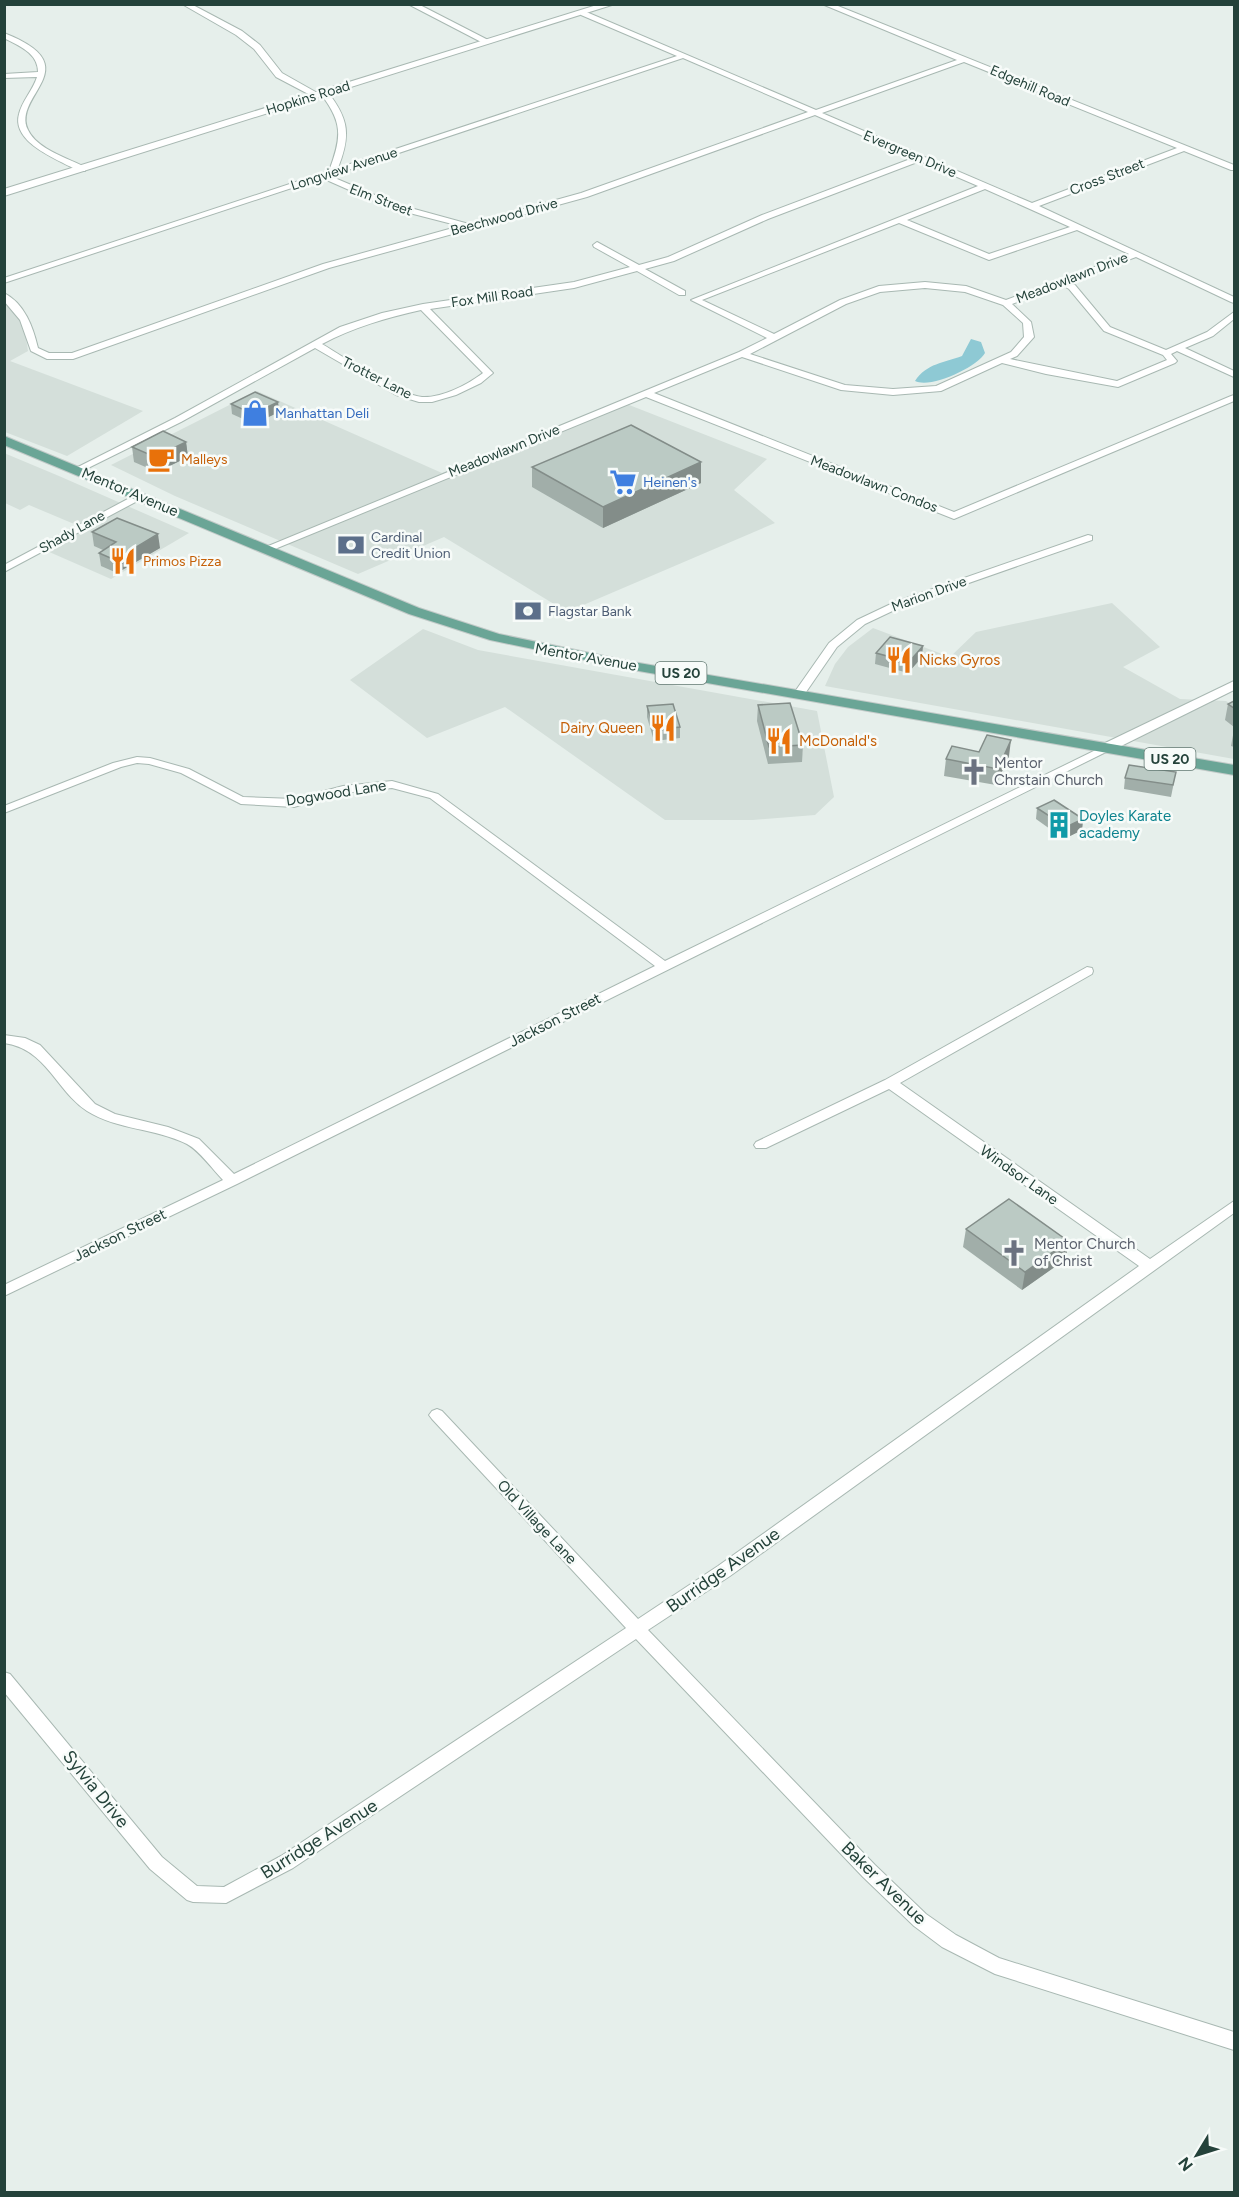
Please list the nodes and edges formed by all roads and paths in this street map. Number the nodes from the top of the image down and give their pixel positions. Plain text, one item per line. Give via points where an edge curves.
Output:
1 (185, 4) edge
2 (411, 4) edge
3 (611, 4) edge
4 (825, 4) edge
5 (584, 13) junction
6 (4, 34) edge
7 (488, 42) junction
8 (683, 56) junction
9 (966, 59) junction
10 (43, 75) junction
11 (4, 76) edge
12 (320, 94) junction
13 (816, 113) junction
14 (1182, 149) junction
15 (919, 158) junction
16 (1234, 168) edge
17 (82, 169) junction
18 (328, 174) junction
19 (985, 186) junction
20 (4, 193) edge
21 (1032, 206) junction
22 (438, 220) junction
23 (900, 220) junction
24 (471, 226) junction
25 (1079, 227) junction
26 (437, 235) junction
27 (597, 245) dead end
28 (1137, 254) junction
29 (637, 268) junction
30 (4, 281) edge
31 (1062, 282) junction
32 (682, 293) dead end
33 (4, 296) edge
34 (1234, 300) edge
35 (1006, 303) junction
36 (423, 307) junction
37 (1234, 315) edge
38 (775, 338) junction
39 (315, 344) junction
40 (1177, 348) junction
41 (1166, 353) junction
42 (742, 354) junction
43 (1002, 360) junction
44 (1234, 374) edge
45 (645, 393) junction
46 (1234, 398) edge
47 (4, 440) edge
48 (79, 470) junction
49 (139, 496) junction
50 (1088, 538) dead end
51 (266, 549) junction
52 (4, 569) edge
53 (1234, 685) edge
54 (800, 693) junction
55 (1106, 748) junction
56 (1234, 770) edge
57 (4, 810) edge
58 (663, 966) junction
59 (1087, 971) dead end
60 (4, 1039) edge
61 (890, 1083) junction
62 (761, 1145) dead end
63 (232, 1181) junction
64 (1234, 1206) edge
65 (1149, 1266) junction
66 (4, 1291) edge
67 (437, 1415) dead end
68 (637, 1629) junction
69 (4, 1679) edge
70 (193, 1894) joint
71 (1234, 2041) edge

1 - 12 street via 239,33 257,47 279,75
2 - 7 street
3 - 5 street, Hopkins Road
4 - 9 street, Edgehill Road
5 - 7 street, Hopkins Road
5 - 8 street, Evergreen Drive
6 - 10 street via 37,56
7 - 12 street, Hopkins Road
8 - 13 street, Evergreen Drive
8 - 18 street, Longview Avenue
9 - 13 street, Beechwood Drive
9 - 14 street, Edgehill Road
10 - 11 street
10 - 17 street via 25,109 22,129 44,148
12 - 17 street, Hopkins Road
12 - 18 street via 342,120 345,135
13 - 15 street, Evergreen Drive
13 - 24 street, Beechwood Drive via 576,198
14 - 16 street, Edgehill Road
14 - 21 street, Cross Street
15 - 19 street, Evergreen Drive
15 - 29 street, Fox Mill Road via 765,217 671,259
17 - 20 street, Hopkins Road
18 - 22 street, Elm Street via 379,201
18 - 30 street, Longview Avenue
19 - 21 street, Evergreen Drive
19 - 23 street
21 - 25 street, Evergreen Drive
22 - 24 street, Elm Street
22 - 26 street
23 - 25 street via 989,257
23 - 38 street via 695,300
24 - 26 street, Beechwood Drive
25 - 28 street, Evergreen Drive
26 - 33 street, Beechwood Drive via 297,276 73,356 57,358 34,349 22,313
27 - 29 street
28 - 31 street, Meadowlawn Drive
28 - 34 street, Evergreen Drive
29 - 32 street
29 - 36 street, Fox Mill Road via 574,285
31 - 35 street, Meadowlawn Drive
31 - 41 street via 1072,287 1107,329
35 - 38 street, Meadowlawn Drive via 966,289 925,285 879,289 843,302
35 - 43 street, Meadowlawn Drive via 1027,322 1029,337 1014,354
36 - 39 street, Fox Mill Road via 363,321
36 - 39 street, Trotter Lane via 475,358 488,373 486,376 432,399 414,398
37 - 40 street via 1210,334
38 - 42 street, Meadowlawn Drive
39 - 48 street, Fox Mill Road
40 - 41 street
40 - 44 street
41 - 43 street via 1172,361 1118,384
42 - 43 street, Meadowlawn Drive via 844,388 893,392 938,389
42 - 45 street, Meadowlawn Drive
45 - 46 street, Meadowlawn Condos via 954,516
45 - 51 street, Meadowlawn Drive
47 - 48 main road, Mentor Avenue / US 20
48 - 49 main road, Mentor Avenue / US 20
49 - 51 main road, Mentor Avenue / US 20
49 - 52 street, Shady Lane
50 - 54 street, Marion Drive via 910,600 861,622 833,645
51 - 54 main road, Mentor Avenue / US 20 via 479,634 549,651
53 - 55 street
54 - 55 main road, Mentor Avenue / US 20
55 - 56 main road, Mentor Avenue / US 20
55 - 58 street, Jackson Street
57 - 58 street, Dogwood Lane via 136,760 185,771 242,800 294,803 343,790 392,784 434,796
58 - 63 street, Jackson Street
59 - 61 street
60 - 63 street via 35,1048 90,1107 111,1118 194,1142
61 - 62 street
61 - 65 street, Windsor Lane
63 - 66 street, Jackson Street
64 - 65 street, Burridge Avenue
65 - 68 street, Burridge Avenue via 724,1571
67 - 68 street, Old Village Lane
68 - 70 street, Burridge Avenue via 287,1862 226,1895
68 - 71 street, Baker Avenue via 900,1902 949,1941 1033,1979
69 - 70 street, Sylvia Drive via 156,1863

